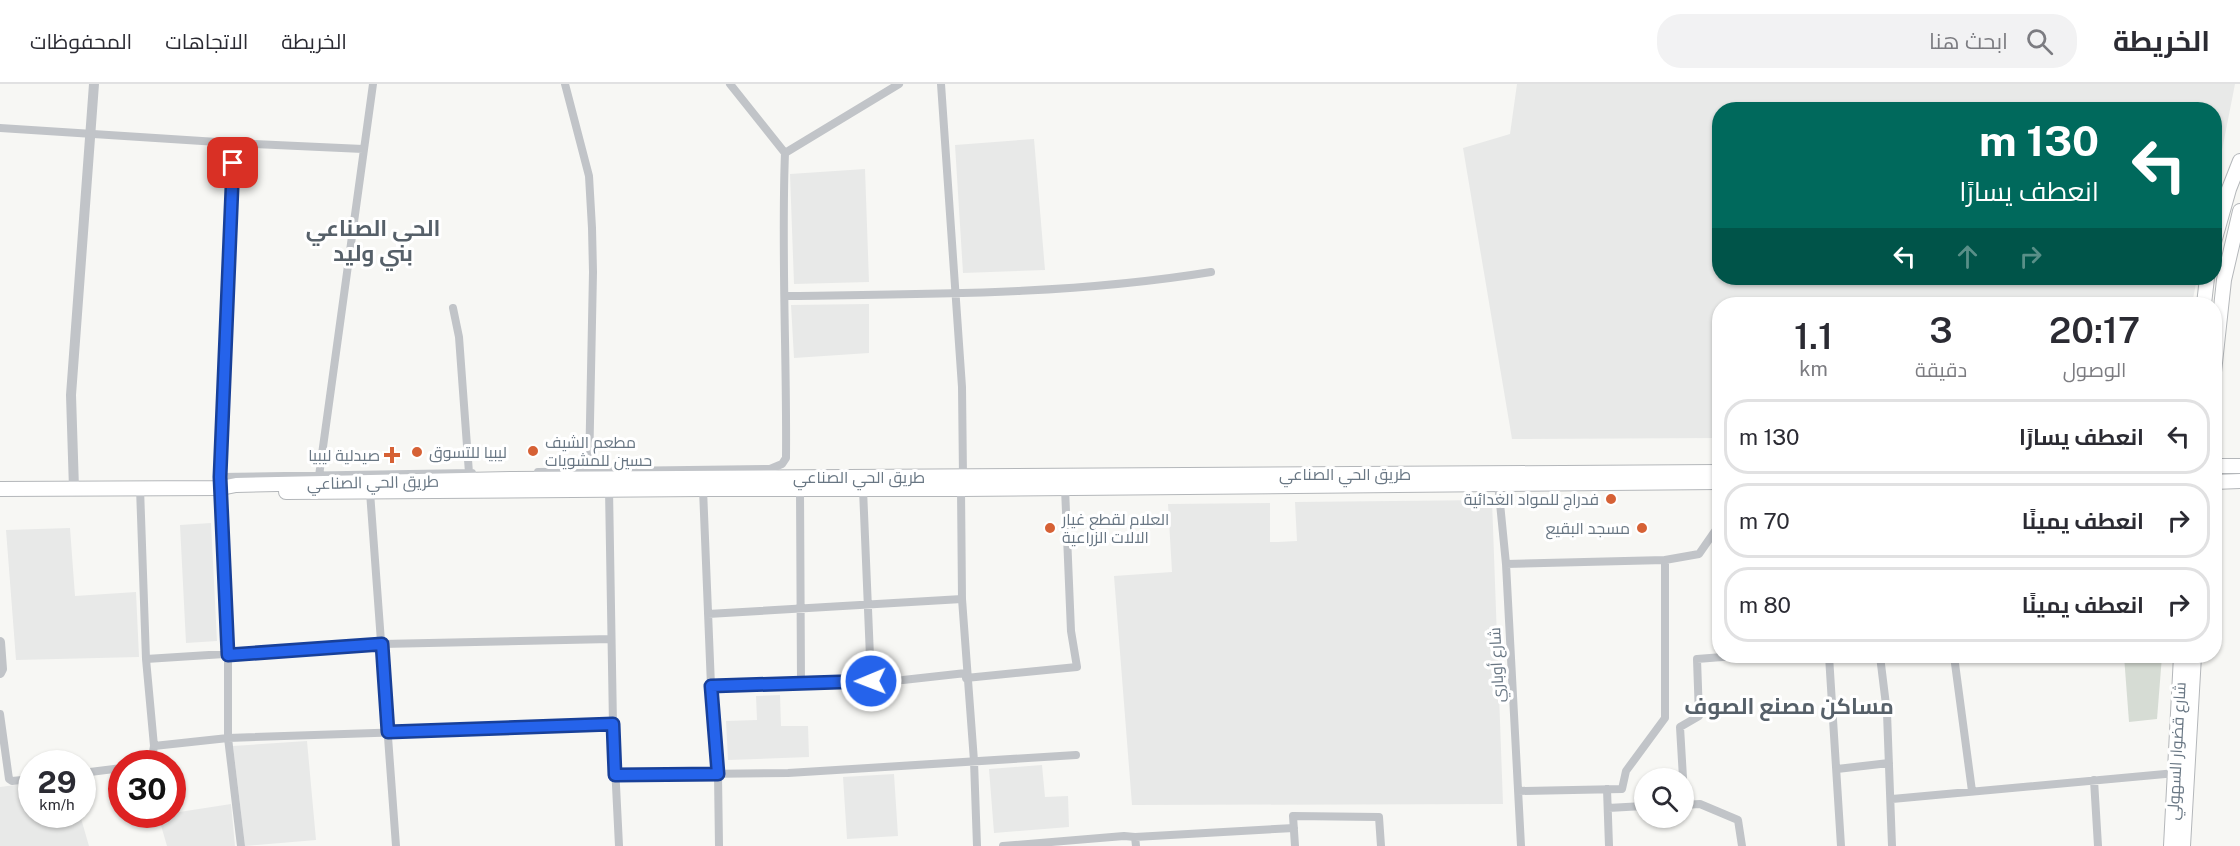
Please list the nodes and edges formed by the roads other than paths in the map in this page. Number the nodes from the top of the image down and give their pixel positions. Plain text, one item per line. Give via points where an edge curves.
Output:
1 (94, 84) edge
2 (373, 84) edge
3 (565, 84) edge
4 (730, 84) edge
5 (898, 84) edge
6 (941, 84) edge
7 (0, 128) edge
8 (90, 134) junction
9 (233, 143) junction
10 (363, 149) junction
11 (785, 153) junction
12 (2240, 161) edge
13 (2240, 211) edge
14 (2222, 214) edge
15 (2234, 253) edge
16 (1211, 272) dead end
17 (955, 294) junction
18 (785, 296) junction
19 (2222, 297) edge
20 (453, 308) dead end
21 (786, 458) junction
22 (2222, 465) edge
23 (2240, 466) edge
24 (590, 471) junction
25 (1712, 472) edge
26 (469, 473) junction
27 (319, 476) junction
28 (785, 477) junction
29 (2240, 481) edge
30 (221, 482) junction
31 (1712, 482) edge
32 (2222, 482) edge
33 (962, 483) junction
34 (1497, 483) junction
35 (140, 488) junction
36 (1065, 488) junction
37 (0, 489) edge
38 (74, 489) junction
39 (609, 489) junction
40 (703, 489) junction
41 (863, 489) junction
42 (800, 490) junction
43 (370, 492) junction
44 (1712, 535) edge
45 (1665, 560) junction
46 (1506, 564) junction
47 (962, 599) junction
48 (868, 604) junction
49 (800, 609) junction
50 (708, 614) junction
51 (610, 639) junction
52 (0, 642) edge
53 (382, 644) junction
54 (228, 655) junction
55 (1712, 658) edge
56 (146, 659) junction
57 (1829, 663) edge
58 (1881, 663) edge
59 (1955, 663) edge
60 (2181, 663) edge
61 (2194, 663) edge
62 (0, 673) edge
63 (966, 676) junction
64 (871, 681) junction
65 (801, 682) junction
66 (711, 686) junction
67 (0, 714) edge
68 (1665, 718) junction
69 (613, 724) junction
70 (1680, 726) junction
71 (388, 732) junction
72 (228, 738) junction
73 (154, 746) junction
74 (153, 750) edge
75 (1076, 756) dead end
76 (974, 761) junction
77 (1889, 763) junction
78 (1682, 768) edge
79 (1837, 769) junction
80 (2176, 773) junction
81 (718, 774) junction
82 (615, 775) junction
83 (18, 780) edge
84 (2094, 780) junction
85 (1607, 789) junction
86 (1518, 791) junction
87 (1972, 791) junction
88 (1892, 799) junction
89 (1694, 804) edge
90 (1634, 807) edge
91 (1608, 808) junction
92 (1294, 828) junction
93 (1136, 842) edge
94 (241, 846) edge
95 (396, 846) edge
96 (619, 846) edge
97 (719, 846) edge
98 (976, 846) edge
99 (1003, 846) edge
100 (1294, 846) edge
101 (1381, 846) edge
102 (1521, 846) edge
103 (1610, 846) edge
104 (1742, 846) edge
105 (1840, 846) edge
106 (1892, 846) edge
107 (2098, 846) edge
108 (2171, 846) edge
109 (2183, 846) edge

1 - 8 street
2 - 10 street
3 - 24 street via 588,176 592,228
4 - 11 street
5 - 11 street
6 - 17 street
7 - 8 street
8 - 9 street
8 - 38 street via 70,395
9 - 10 street
9 - 30 street
10 - 27 street
11 - 18 street
12 - 14 highway
13 - 15 highway
15 - 19 highway
16 - 17 street via 1156,281
17 - 18 street
17 - 33 street via 962,387
18 - 21 street
20 - 26 street via 459,338
21 - 24 street via 775,468
21 - 28 street
22 - 23 highway
24 - 26 street
25 - 33 highway, طريق الحي الصناعي
26 - 27 street
27 - 30 street
28 - 30 highway, طريق الحي الصناعي via 236,485
28 - 33 highway, طريق الحي الصناعي
29 - 32 highway
30 - 35 highway, طريق الحي الصناعي
30 - 43 highway via 236,491
30 - 54 street
31 - 34 highway
33 - 36 highway
33 - 41 highway
33 - 47 street
34 - 36 highway
34 - 46 street, شارع أوباري
35 - 38 highway, طريق الحي الصناعي
35 - 56 street
36 - 63 street via 1071,631 1077,667
37 - 38 highway, طريق الحي الصناعي
39 - 40 highway
39 - 43 highway
39 - 51 street
40 - 42 highway
40 - 50 street
41 - 42 highway
41 - 48 street
42 - 49 street
43 - 53 street
44 - 45 street via 1699,554
45 - 46 street
45 - 68 street
46 - 86 street, شارع أوباري
47 - 48 street
47 - 63 street
48 - 49 street
48 - 64 street
49 - 50 street
49 - 65 street
50 - 66 street
51 - 53 street
51 - 69 street
52 - 62 street
53 - 54 street
53 - 71 street
54 - 56 street
54 - 72 street
55 - 70 street via 1697,659 1699,716
56 - 73 street
57 - 79 street
58 - 77 street
59 - 87 street
60 - 80 highway, شارع قضوار السهولي
61 - 109 highway
63 - 64 street
63 - 76 street
64 - 65 street
65 - 66 street
66 - 81 street
67 - 83 street via 9,779
68 - 70 street
68 - 85 street via 1626,771 1622,789
69 - 71 street
69 - 82 street
70 - 78 street
71 - 72 street
71 - 95 street
72 - 73 street
72 - 94 street
73 - 74 street
75 - 76 street
76 - 81 street
76 - 98 street
77 - 79 street
77 - 88 street
79 - 105 street
80 - 84 street
80 - 108 highway, شارع قضوار السهولي
81 - 82 street
81 - 97 street
82 - 96 street
84 - 87 street
84 - 107 street
85 - 86 street
85 - 91 street
86 - 102 street, شارع أوباري
87 - 88 street
88 - 106 street
89 - 104 street via 1738,820
90 - 91 street
91 - 103 street
92 - 93 street
92 - 100 street
92 - 101 street via 1293,816 1379,817
93 - 99 street via 1121,836

